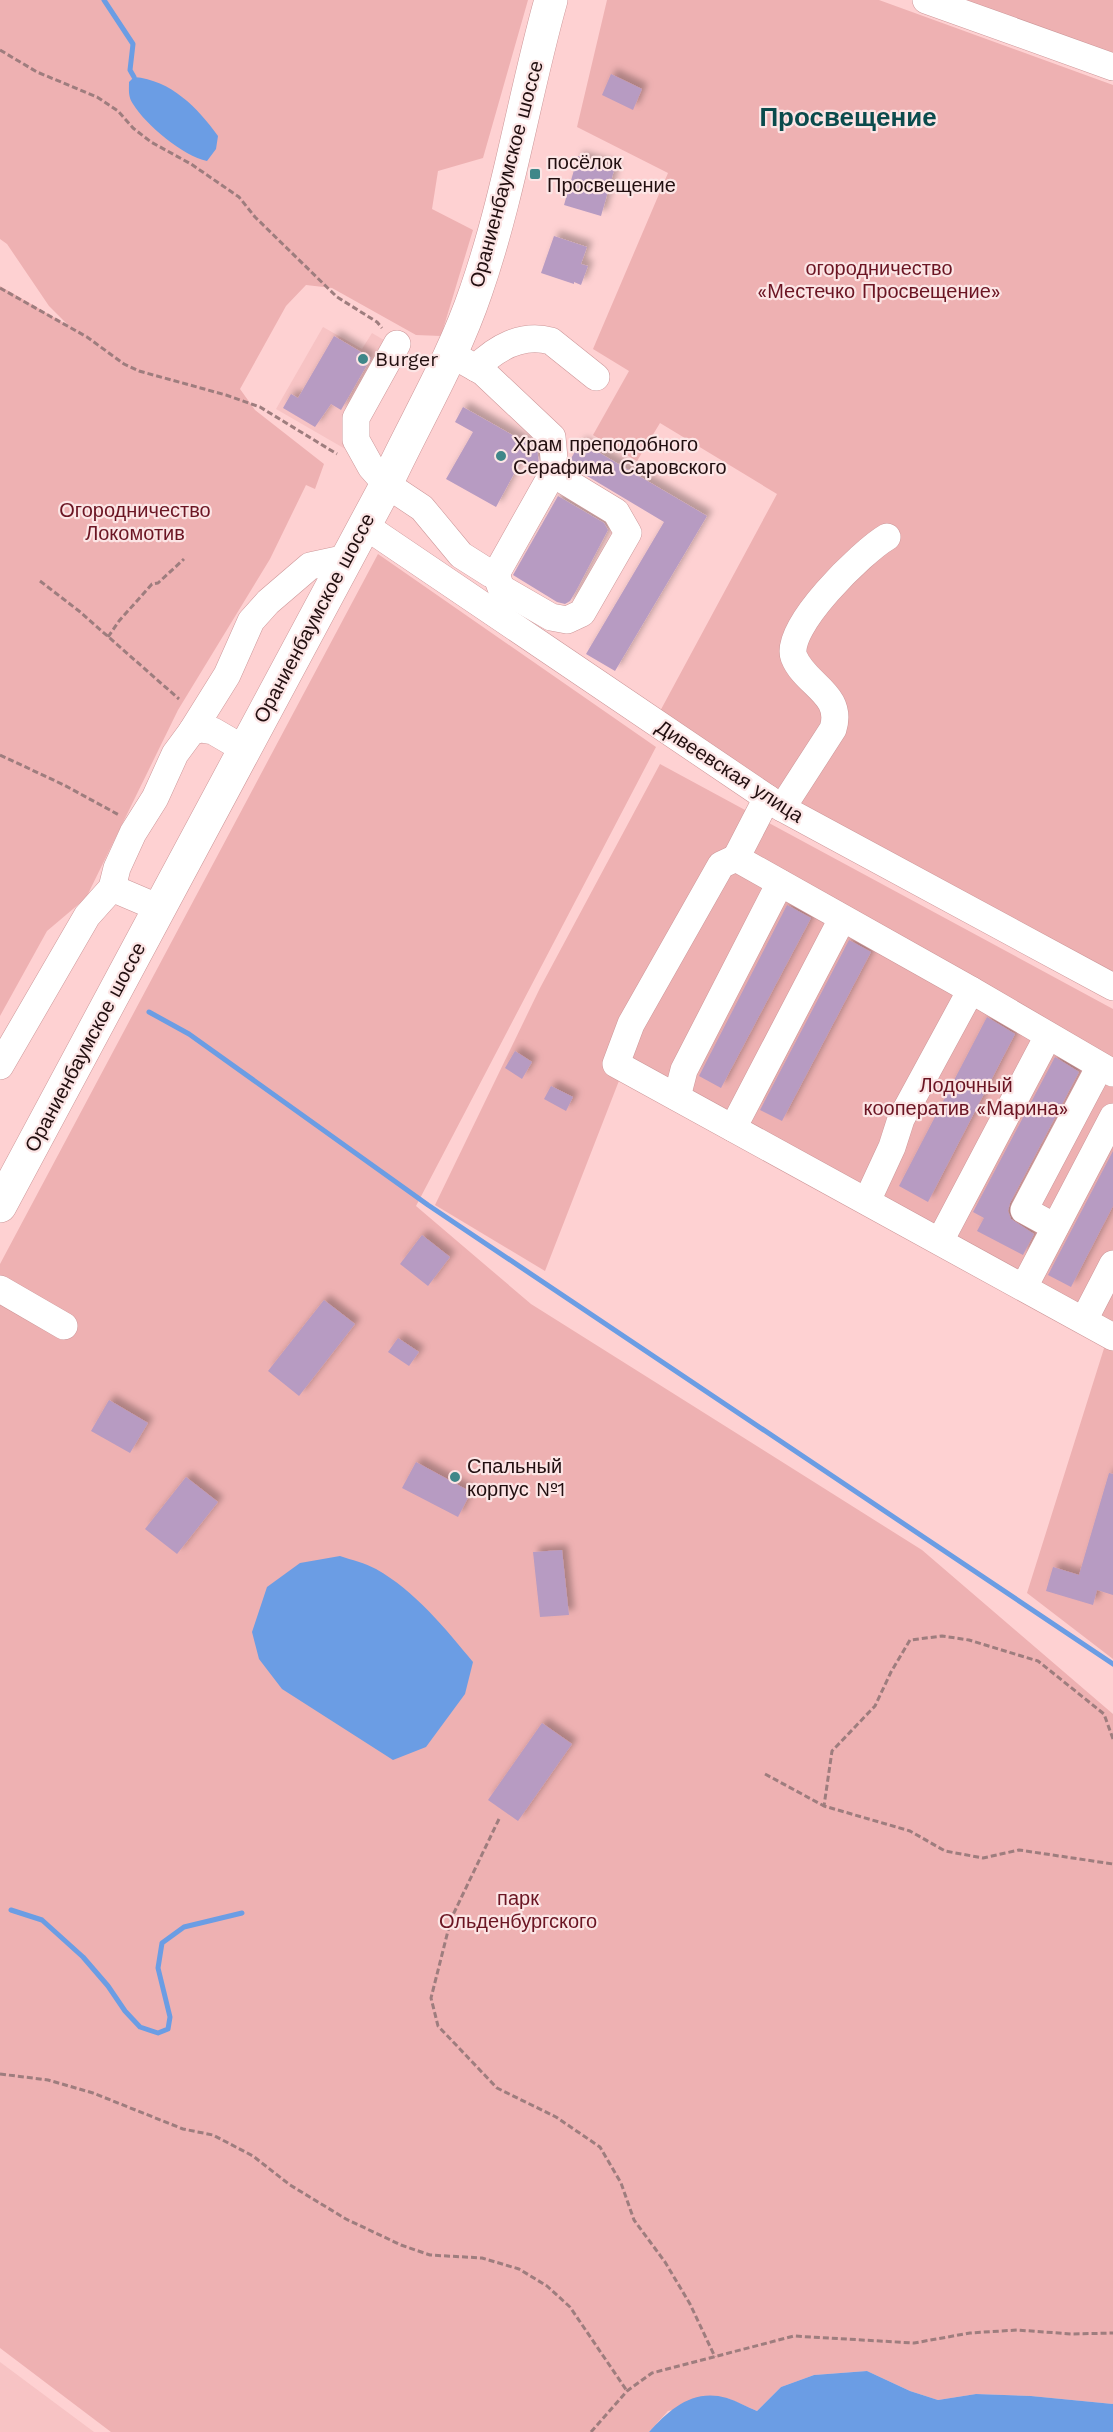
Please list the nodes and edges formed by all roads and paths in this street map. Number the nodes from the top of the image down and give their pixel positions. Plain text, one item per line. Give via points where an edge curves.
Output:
1 (551, 0) edge
2 (926, 0) edge
3 (0, 50) edge
4 (1113, 67) edge
5 (0, 288) edge
6 (377, 322) dead end
7 (397, 344) dead end
8 (464, 361) junction
9 (596, 378) dead end
10 (341, 457) dead end
11 (555, 469) junction
12 (386, 484) junction
13 (364, 525) junction
14 (887, 537) dead end
15 (347, 558) junction
16 (184, 559) dead end
17 (496, 574) junction
18 (40, 581) dead end
19 (108, 637) junction
20 (179, 699) dead end
21 (192, 731) junction
22 (244, 749) junction
23 (0, 756) edge
24 (774, 803) junction
25 (133, 833) junction
26 (735, 858) junction
27 (780, 883) junction
28 (112, 888) junction
29 (159, 908) junction
30 (842, 919) junction
31 (1113, 987) edge
32 (971, 990) junction
33 (1048, 1036) junction
34 (0, 1065) edge
35 (1106, 1069) edge
36 (677, 1097) junction
37 (1113, 1117) edge
38 (733, 1128) junction
39 (867, 1201) junction
40 (0, 1206) edge
41 (1055, 1227) junction
42 (940, 1241) junction
43 (1113, 1264) edge
44 (1024, 1287) junction
45 (0, 1290) edge
46 (1084, 1320) junction
47 (64, 1326) dead end
48 (1113, 1337) edge
49 (1113, 1739) edge
50 (765, 1774) dead end
51 (824, 1806) junction
52 (499, 1819) dead end
53 (1113, 1864) edge
54 (0, 2074) edge
55 (1113, 2333) edge
56 (715, 2357) junction
57 (627, 2391) junction
58 (591, 2432) edge

1 - 8 main road, Ораниенбаумское шоссе
2 - 4 street
3 - 6 path via 37,72 97,97 151,142 239,197 337,297
5 - 10 path via 87,337 124,364 261,407
7 - 12 street via 356,418 356,440 370,467
8 - 9 street via 531,338 542,338
8 - 11 street via 483,372 552,437
8 - 12 main road, Ораниенбаумское шоссе
11 - 17 street
11 - 17 street via 560,478 616,512 628,533 582,613 567,620 550,617 501,588
12 - 13 main road, Ораниенбаумское шоссе
12 - 17 street via 422,508 461,555
13 - 15 main road, Ораниенбаумское шоссе
13 - 24 street, Дивеевская улица
14 - 24 street via 859,557 821,598 793,641 793,655 830,700 837,719 834,729
15 - 21 street via 310,566 268,602 251,621 227,675
15 - 22 main road, Ораниенбаумское шоссе
16 - 19 path via 159,583 152,584
18 - 19 path
19 - 20 path
21 - 22 street via 213,731
21 - 25 street via 175,754
22 - 29 main road, Ораниенбаумское шоссе
23 - 25 path via 114,811
24 - 26 street
24 - 31 street, Дивеевская улица
25 - 28 street
26 - 27 street
26 - 36 street via 721,865 631,1024 616,1064
27 - 30 street
27 - 36 street via 684,1070
28 - 29 street
28 - 34 street via 87,916
29 - 40 main road, Ораниенбаумское шоссе
30 - 32 street
30 - 38 street
32 - 33 street
32 - 39 street via 901,1119
33 - 35 street
33 - 42 street
35 - 41 street via 1024,1210
36 - 38 street
37 - 41 street
38 - 39 street
39 - 42 street
41 - 44 street
42 - 44 street
43 - 46 street
44 - 46 street
45 - 47 street
46 - 48 street
49 - 51 path via 1104,1714 1038,1661 969,1640 942,1636 910,1640 875,1706 832,1751
50 - 51 path
51 - 53 path via 910,1831 945,1851 983,1858 1019,1850
52 - 56 path via 451,1919 431,1998 438,2026 497,2088 556,2117 600,2147 621,2183 634,2220 690,2304
54 - 57 path via 48,2080 93,2093 183,2129 213,2135 253,2156 290,2185 346,2219 401,2245 430,2254 482,2258 519,2269 548,2286 570,2307
55 - 56 path via 1017,2330 914,2343 794,2336
56 - 57 path via 652,2373
57 - 58 path

